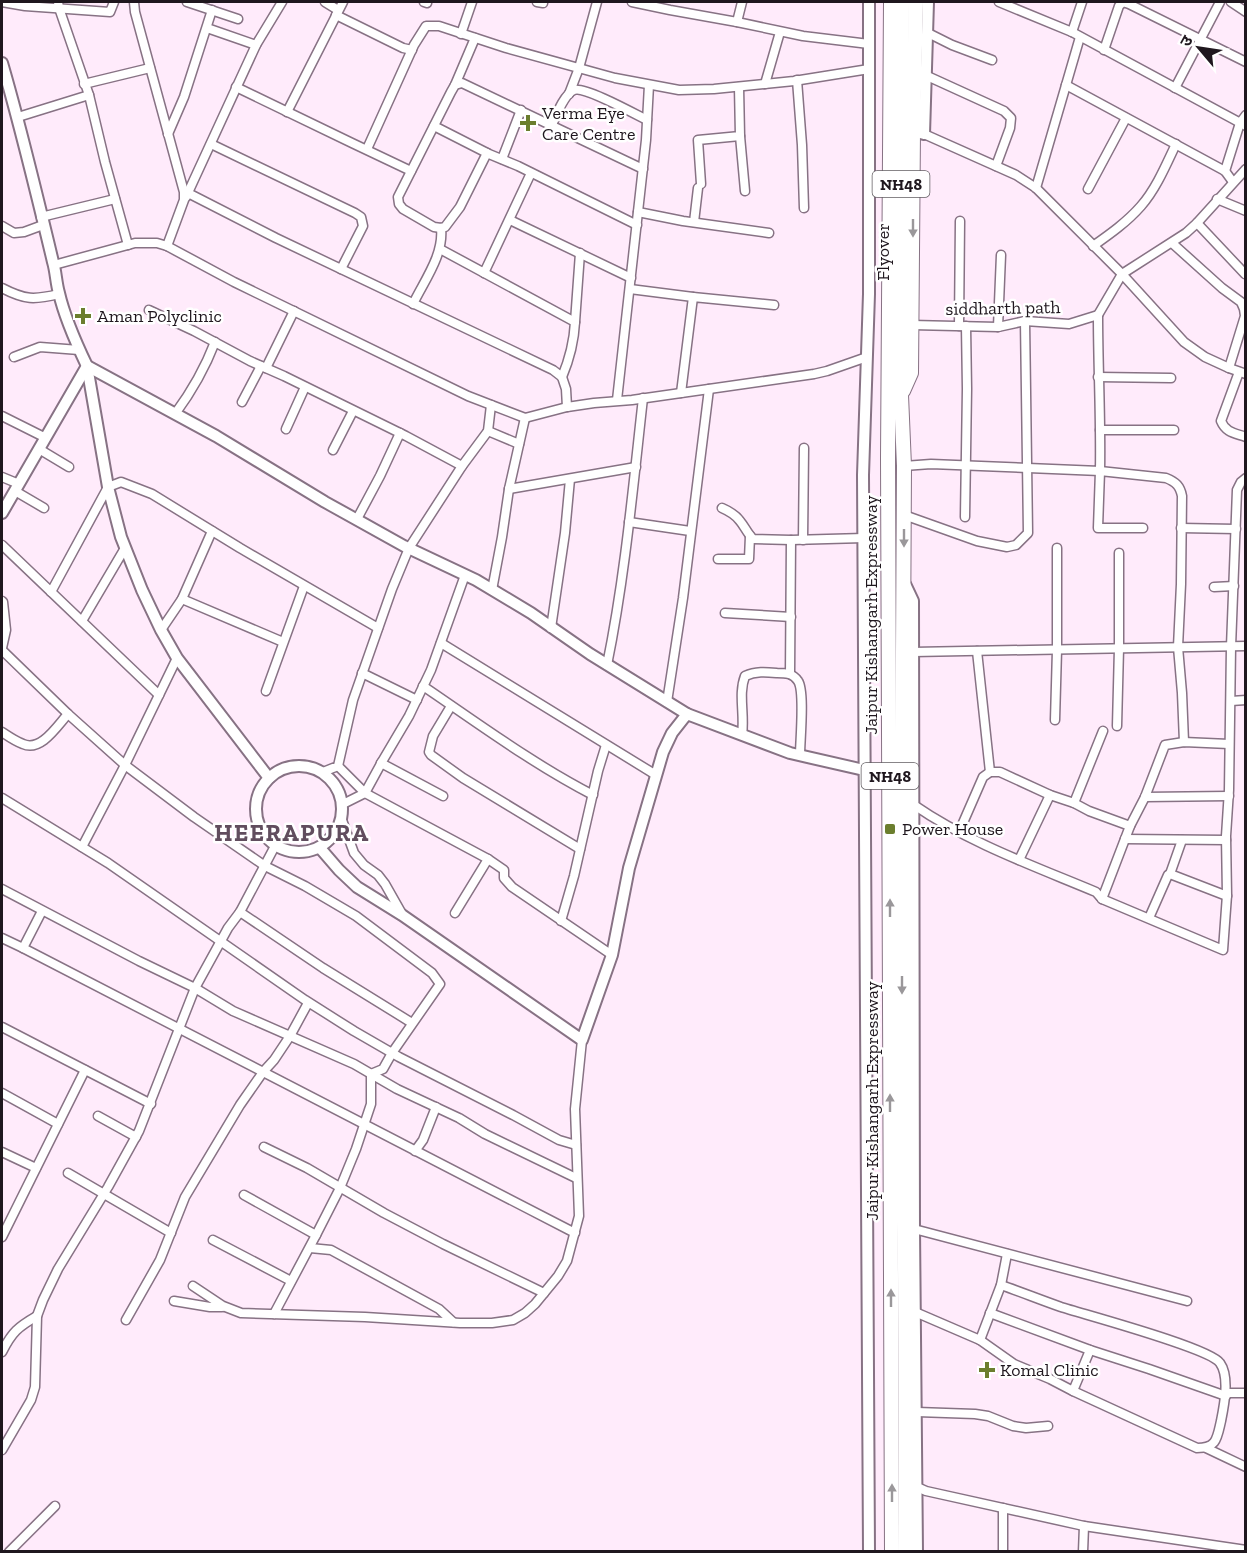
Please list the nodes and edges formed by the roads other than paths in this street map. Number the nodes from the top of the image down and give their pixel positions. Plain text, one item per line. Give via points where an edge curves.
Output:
1 (2, 2) edge
2 (114, 2) edge
3 (134, 2) edge
4 (187, 2) edge
5 (282, 2) edge
6 (325, 2) edge
7 (472, 2) edge
8 (597, 2) edge
9 (632, 2) edge
10 (742, 2) edge
11 (868, 2) edge
12 (891, 2) edge
13 (902, 2) edge
14 (916, 2) edge
15 (928, 2) edge
16 (999, 2) edge
17 (1082, 2) edge
18 (1220, 2) edge
19 (1232, 2) edge
20 (59, 5) edge
21 (1016, 5) edge
22 (339, 9) edge
23 (212, 10) junction
24 (1245, 12) edge
25 (238, 19) dead end
26 (737, 22) junction
27 (207, 28) junction
28 (780, 32) junction
29 (928, 33) junction
30 (461, 34) junction
31 (1076, 35) junction
32 (475, 38) junction
33 (1200, 40) junction
34 (868, 44) junction
35 (256, 45) junction
36 (412, 50) junction
37 (1104, 50) junction
38 (992, 60) dead end
39 (1245, 62) edge
40 (2, 63) edge
41 (150, 68) junction
42 (579, 68) junction
43 (869, 69) junction
44 (925, 75) junction
45 (797, 80) junction
46 (84, 84) junction
47 (765, 84) junction
48 (455, 85) junction
49 (649, 85) junction
50 (1066, 85) junction
51 (236, 87) junction
52 (739, 87) junction
53 (1175, 88) junction
54 (568, 94) junction
55 (89, 95) junction
56 (521, 110) junction
57 (287, 112) junction
58 (18, 117) junction
59 (1125, 118) junction
60 (647, 120) junction
61 (1244, 121) edge
62 (434, 126) junction
63 (552, 126) junction
64 (918, 132) junction
65 (168, 134) junction
66 (740, 136) junction
67 (211, 144) junction
68 (1176, 144) junction
69 (367, 149) junction
70 (487, 153) junction
71 (502, 159) junction
72 (996, 166) junction
73 (643, 169) junction
74 (1245, 169) edge
75 (411, 171) junction
76 (1225, 171) junction
77 (531, 173) junction
78 (1233, 182) junction
79 (1036, 188) junction
80 (1088, 189) dead end
81 (745, 191) dead end
82 (186, 196) junction
83 (115, 199) junction
84 (1217, 199) junction
85 (804, 208) dead end
86 (1245, 211) edge
87 (638, 212) junction
88 (510, 220) junction
89 (42, 221) junction
90 (960, 221) dead end
91 (694, 222) junction
92 (1197, 223) junction
93 (637, 225) junction
94 (2, 226) edge
95 (441, 228) junction
96 (769, 233) dead end
97 (1172, 243) junction
98 (128, 245) junction
99 (167, 246) junction
100 (1093, 246) junction
101 (440, 249) junction
102 (580, 253) junction
103 (1001, 255) dead end
104 (54, 264) junction
105 (341, 269) junction
106 (484, 273) junction
107 (1122, 274) junction
108 (1245, 274) edge
109 (631, 278) junction
110 (2, 288) edge
111 (630, 290) junction
112 (59, 294) junction
113 (693, 297) junction
114 (413, 304) junction
115 (774, 305) dead end
116 (149, 310) dead end
117 (294, 311) junction
118 (1098, 315) junction
119 (1025, 321) junction
120 (575, 322) junction
121 (912, 326) junction
122 (963, 326) junction
123 (998, 327) junction
124 (215, 342) junction
125 (79, 350) junction
126 (14, 357) dead end
127 (867, 357) junction
128 (87, 366) junction
129 (263, 367) junction
130 (1229, 368) junction
131 (1242, 373) edge
132 (562, 377) junction
133 (1098, 377) junction
134 (1171, 378) dead end
135 (305, 387) junction
136 (709, 389) junction
137 (681, 393) junction
138 (901, 395) junction
139 (643, 398) junction
140 (617, 400) junction
141 (242, 402) dead end
142 (491, 405) junction
143 (567, 407) junction
144 (353, 411) junction
145 (175, 414) junction
146 (2, 416) edge
147 (525, 418) junction
148 (286, 429) dead end
149 (1101, 430) junction
150 (1174, 430) dead end
151 (488, 431) junction
152 (400, 433) junction
153 (1245, 436) edge
154 (46, 438) junction
155 (519, 444) junction
156 (804, 448) dead end
157 (39, 449) junction
158 (333, 450) dead end
159 (462, 465) junction
160 (904, 466) junction
161 (966, 466) junction
162 (69, 467) dead end
163 (636, 467) junction
164 (1026, 467) junction
165 (1100, 471) junction
166 (2, 477) edge
167 (570, 478) junction
168 (1245, 478) edge
169 (108, 487) junction
170 (17, 488) junction
171 (509, 489) junction
172 (44, 508) dead end
173 (722, 508) dead end
174 (2, 513) edge
175 (904, 515) junction
176 (965, 517) dead end
177 (357, 519) junction
178 (629, 522) junction
179 (1143, 528) dead end
180 (1181, 528) junction
181 (1236, 529) junction
182 (212, 531) junction
183 (690, 531) junction
184 (750, 536) junction
185 (864, 538) junction
186 (791, 540) junction
187 (803, 540) junction
188 (2, 544) edge
189 (125, 548) junction
190 (409, 548) junction
191 (1057, 548) dead end
192 (1119, 553) dead end
193 (718, 559) dead end
194 (465, 575) junction
195 (904, 580) junction
196 (304, 586) junction
197 (1214, 586) dead end
198 (1234, 586) junction
199 (492, 590) junction
200 (51, 592) junction
201 (182, 599) junction
202 (2, 601) edge
203 (725, 613) dead end
204 (791, 616) junction
205 (82, 621) junction
206 (378, 628) junction
207 (551, 628) junction
208 (160, 630) junction
209 (283, 642) junction
210 (441, 643) junction
211 (1245, 646) edge
212 (1178, 647) junction
213 (1231, 647) junction
214 (1119, 648) junction
215 (2, 649) edge
216 (1058, 650) junction
217 (977, 651) junction
218 (913, 652) junction
219 (177, 658) junction
220 (607, 665) junction
221 (362, 673) junction
222 (790, 674) junction
223 (423, 686) junction
224 (266, 691) dead end
225 (159, 695) junction
226 (417, 700) junction
227 (1231, 700) junction
228 (1245, 700) edge
229 (667, 702) junction
230 (451, 706) junction
231 (68, 714) junction
232 (687, 714) junction
233 (1055, 720) dead end
234 (1117, 726) dead end
235 (1103, 731) dead end
236 (2, 732) edge
237 (742, 735) junction
238 (1184, 742) junction
239 (1229, 744) junction
240 (606, 745) junction
241 (800, 755) junction
242 (381, 763) junction
243 (125, 765) junction
244 (338, 765) junction
245 (864, 770) junction
246 (323, 772) junction
247 (990, 772) junction
248 (656, 776) junction
249 (268, 778) junction
250 (366, 793) junction
251 (593, 795) junction
252 (1050, 795) junction
253 (443, 796) dead end
254 (1229, 796) junction
255 (1145, 797) junction
256 (2, 801) edge
257 (1074, 803) junction
258 (343, 804) junction
259 (914, 805) junction
260 (342, 820) junction
261 (1130, 826) junction
262 (959, 832) junction
263 (1125, 839) junction
264 (1182, 840) junction
265 (1226, 840) junction
266 (275, 846) junction
267 (82, 847) junction
268 (320, 848) junction
269 (580, 849) junction
270 (488, 859) junction
271 (1019, 860) junction
272 (265, 866) junction
273 (1170, 874) junction
274 (2, 889) edge
275 (1227, 896) junction
276 (1102, 899) junction
277 (42, 911) junction
278 (240, 912) junction
279 (455, 913) dead end
280 (402, 915) junction
281 (1149, 918) junction
282 (561, 921) junction
283 (2, 938) edge
284 (221, 942) junction
285 (23, 948) junction
286 (612, 955) junction
287 (195, 988) junction
288 (309, 1003) junction
289 (412, 1023) junction
290 (2, 1027) edge
291 (178, 1029) junction
292 (290, 1036) junction
293 (582, 1040) junction
294 (392, 1053) junction
295 (85, 1070) junction
296 (263, 1072) junction
297 (371, 1074) junction
298 (2, 1093) edge
299 (151, 1104) junction
300 (436, 1107) junction
301 (98, 1116) dead end
302 (58, 1124) junction
303 (363, 1124) junction
304 (136, 1137) junction
305 (576, 1145) junction
306 (264, 1147) dead end
307 (415, 1151) junction
308 (2, 1152) edge
309 (36, 1168) junction
310 (68, 1173) dead end
311 (576, 1178) junction
312 (340, 1188) junction
313 (104, 1193) junction
314 (244, 1195) dead end
315 (4, 1226) edge
316 (914, 1229) junction
317 (171, 1233) junction
318 (575, 1233) junction
319 (316, 1235) junction
320 (2, 1237) edge
321 (213, 1240) dead end
322 (310, 1248) junction
323 (1007, 1254) junction
324 (291, 1281) junction
325 (1001, 1285) junction
326 (193, 1286) dead end
327 (544, 1293) junction
328 (174, 1301) dead end
329 (1187, 1301) dead end
330 (223, 1306) junction
331 (915, 1312) junction
332 (990, 1313) junction
333 (274, 1314) junction
334 (37, 1316) junction
335 (126, 1320) dead end
336 (453, 1322) junction
337 (980, 1340) junction
338 (1090, 1350) junction
339 (2, 1352) edge
340 (1073, 1391) junction
341 (1226, 1394) junction
342 (1245, 1394) edge
343 (917, 1412) junction
344 (1048, 1426) dead end
345 (1206, 1448) junction
346 (2, 1450) edge
347 (1245, 1467) edge
348 (917, 1487) junction
349 (55, 1506) dead end
350 (1003, 1508) junction
351 (1084, 1526) junction
352 (2, 1548) edge
353 (1208, 1549) edge
354 (1245, 1550) edge
355 (9, 1551) edge
356 (869, 1551) edge
357 (892, 1551) edge
358 (906, 1551) edge
359 (917, 1551) edge
360 (1003, 1551) edge
361 (1083, 1551) edge

1 - 20 street
2 - 20 street via 110,12
3 - 41 street
4 - 23 street
5 - 35 street
6 - 22 street
7 - 30 street
8 - 42 street
9 - 26 street
10 - 26 street
11 - 34 street
357 -> 12 highway, Jaipur Kishangarh Expressway / NH48 via 888,458
13 - 138 highway, Flyover / NH48
14 - 64 highway
15 - 29 street
16 - 21 street
17 - 31 street
18 - 33 street
19 - 24 street
20 - 46 street
21 - 31 street
22 - 36 street
22 - 57 street
23 - 25 street
23 - 27 street
26 - 28 street
27 - 35 street
27 - 65 street
28 - 34 street
28 - 47 street
29 - 38 street
29 - 44 street
30 - 32 street
30 - 36 street via 426,26
31 - 37 street
31 - 50 street
32 - 42 street
32 - 48 street
33 - 37 street via 1123,2
33 - 39 street
33 - 53 street
34 - 43 street
35 - 51 street
36 - 69 street
37 - 53 street
40 - 58 street
41 - 46 street
41 - 65 street
42 - 49 street
42 - 54 street
43 - 45 street
43 - 127 street
44 - 64 street
44 - 72 street via 1004,111 1011,118
45 - 47 street
45 - 85 street
46 - 55 street
47 - 52 street
48 - 56 street via 462,83
48 - 62 street
49 - 52 street via 679,90
49 - 60 street
50 - 59 street
50 - 79 street
51 - 57 street
51 - 67 street
52 - 66 street
53 - 61 street
54 - 60 street via 575,90 593,94
54 - 63 street
55 - 58 street
55 - 83 street
56 - 63 street
56 - 71 street
57 - 69 street
58 - 89 street
59 - 68 street
59 - 80 street
60 - 73 street
61 - 76 street
62 - 70 street
62 - 75 street
63 - 73 street
64 - 72 street
64 -> 121 highway
65 - 82 street
66 - 81 street
66 - 91 street via 698,140 699,186
67 - 82 street
67 - 105 street via 361,217 363,226
68 - 76 street
68 - 100 street via 1142,204
69 - 75 street
70 - 71 street
70 - 95 street via 460,207
71 - 77 street
72 - 79 street
73 - 87 street
74 - 78 street
75 - 95 street via 398,197 399,204
76 - 78 street
77 - 88 street
77 - 93 street
78 - 84 street
79 - 100 street
82 - 99 street
82 - 105 street
83 - 89 street
83 - 98 street
84 - 86 street
84 - 92 street
87 - 91 street
87 - 93 street
88 - 102 street
88 - 106 street
89 - 94 street via 14,234
89 - 104 street
90 - 122 street
91 - 96 street
92 - 97 street
92 - 108 street
93 - 109 street
95 - 101 street
97 - 107 street
97 - 130 street via 1241,302 1245,316
98 - 99 street
98 - 104 street
99 - 117 street
100 - 107 street
101 - 106 street
101 - 114 street
102 - 109 street
102 - 120 street
103 - 123 street
104 - 112 street
105 - 114 street
106 - 120 street
107 - 118 street
107 - 130 street via 1184,342
109 - 111 street
110 - 112 street via 21,297 40,299
111 - 113 street
111 - 140 street
112 - 125 street
113 - 115 street
113 - 137 street
114 - 132 street
116 - 124 street
117 - 129 street
117 - 142 street
118 - 119 street, siddharth path via 1069,324
118 - 133 street
119 - 123 street, siddharth path
119 - 164 street
120 - 132 street via 570,359
121 - 122 street, siddharth path
121 - 138 highway via 911,373
122 - 123 street, siddharth path
122 - 161 street via 968,389
124 - 129 street
124 - 145 street
125 - 126 street via 40,347
125 - 128 street
127 - 136 street via 821,372
127 - 185 street
128 - 145 street
128 - 154 street
128 - 169 street
129 - 135 street
129 - 141 street
130 - 131 street
131 - 153 street via 1221,421 1229,432
132 - 143 street
133 - 134 street
133 - 149 street
135 - 144 street
135 - 148 street
136 - 137 street
136 - 183 street
137 - 139 street
138 - 160 highway, Jaipur Kishangarh Expressway / NH48
139 - 140 street
139 - 163 street
140 - 143 street
142 - 147 street
142 - 151 street
143 - 147 street
144 - 152 street
144 - 158 street
145 - 177 street
146 - 154 street
147 - 155 street
149 - 150 street
149 - 165 street
151 - 155 street
151 - 159 street
152 - 159 street
152 - 177 street
154 - 157 street
155 - 171 street
156 - 187 street
157 - 162 street
157 - 170 street
159 - 190 street
160 - 161 street
160 - 175 highway, Jaipur Kishangarh Expressway / NH48
161 - 164 street
161 - 176 street
163 - 167 street
163 - 178 street
164 - 165 street
164 - 175 street via 1028,533 1016,545 1007,548 977,541
165 - 179 street via 1098,528
165 - 180 street via 1174,482 1182,496
166 - 170 street
167 - 171 street
167 - 207 street
168 - 181 street via 1238,490
169 - 182 street via 121,482 152,494
169 - 189 street
169 - 200 street
170 - 172 street
170 - 174 street
171 - 199 street
173 - 184 street via 740,520
175 -> 195 highway, Jaipur Kishangarh Expressway / NH48
177 - 190 street
178 - 183 street
178 - 220 street
180 - 181 street
180 - 212 street
181 - 198 street
182 - 196 street
182 - 201 street
183 - 229 street
184 - 186 street
184 - 193 street via 749,559
185 - 187 street
185 - 245 street
186 - 187 street
186 - 204 street
188 - 200 street
189 - 205 street
189 - 208 street
190 - 194 street
190 - 206 street
191 - 216 street
192 - 214 street
194 - 199 street
194 - 210 street
195 - 218 street via 913,601
195 -> 358 highway, Jaipur Kishangarh Expressway / NH48 via 902,1074
196 - 206 street
196 - 209 street
197 - 198 street
198 - 213 street
199 - 207 street
200 - 205 street
201 - 208 street
201 - 209 street
202 - 215 street via 6,630
203 - 204 street
204 - 222 street
205 - 225 street
206 - 221 street
207 - 220 street
208 - 219 street
209 - 224 street
210 - 223 street
210 - 240 street
211 - 213 street
212 - 213 street
212 - 214 street
212 - 238 street
213 - 227 street
214 - 216 street
214 - 234 street
215 - 231 street
216 - 217 street
216 - 233 street
217 - 218 street
217 - 247 street
218 - 259 street
219 - 225 street
219 - 249 street
220 - 229 street
221 - 226 street
221 - 244 street
222 - 237 street via 754,672 745,676
222 - 241 street via 800,685
223 - 226 street
223 - 230 street
225 - 243 street
226 - 242 street
227 - 228 street
227 - 239 street
229 - 232 street
230 - 251 street
230 - 269 street via 433,736 431,755
231 - 236 street via 34,746 24,745
231 - 243 street
232 - 237 street
232 - 248 street via 672,733
235 - 257 street
237 - 241 street
238 - 239 street
238 - 255 street via 1165,745
239 - 254 street
240 - 248 street
240 - 251 street
241 - 245 street
242 - 250 street
242 - 253 street
243 - 267 street
243 - 272 street
244 - 246 street
244 - 250 street
245 - 356 street
246 - 249 street via 307,766 289,767
246 - 258 street via 337,786
247 - 252 street via 1000,772
247 - 262 street via 983,777
248 - 286 street via 629,868
249 - 266 street via 256,805 257,821
250 - 258 street
250 - 270 street
251 - 269 street
252 - 257 street
252 - 271 street
254 - 255 street
254 - 265 street
255 - 261 street
256 - 267 street
257 - 261 street
258 - 260 street
259 - 262 street
259 - 316 street
260 - 268 street via 334,836
260 - 280 street via 354,853 385,884
261 - 263 street
262 - 271 street
263 - 264 street
263 - 276 street
264 - 265 street
264 - 273 street
265 - 275 street
266 - 268 street via 306,853
266 - 272 street
267 - 284 street
268 - 280 street via 357,887
269 - 282 street
270 - 279 street
270 - 282 street via 504,870 504,878 512,887
271 - 276 street via 1096,892
272 - 278 street
272 - 289 street via 356,916 432,973 440,984
273 - 275 street
273 - 281 street
274 - 277 street
275 - 281 street via 1223,950
276 - 281 street
277 - 285 street
277 - 287 street
278 - 284 street
278 - 289 street
280 - 293 street
282 - 286 street
283 - 285 street
284 - 287 street
284 - 288 street
285 - 291 street
286 - 293 street
287 - 291 street
287 - 292 street via 232,1011
288 - 292 street
288 - 294 street
289 - 294 street
290 - 295 street
291 - 296 street
291 - 299 street
292 - 296 street
292 - 297 street
293 - 305 street via 575,1109
294 - 297 street via 383,1069
294 - 305 street via 559,1140
295 - 299 street
295 - 302 street
296 - 303 street
296 - 317 street via 185,1197
297 - 300 street
297 - 303 street via 370,1104
298 - 302 street
299 - 304 street
300 - 307 street
300 - 311 street
301 - 304 street
302 - 309 street
303 - 307 street
303 - 312 street
304 - 313 street
305 - 311 street
306 - 312 street
307 - 318 street
308 - 309 street
309 - 315 street
310 - 313 street
311 - 318 street via 579,1216
312 - 319 street
312 - 327 street
313 - 317 street
313 - 334 street via 58,1269
314 - 319 street
315 - 320 street
316 - 323 street
316 - 331 street
317 - 335 street
318 - 327 street via 567,1261
319 - 322 street
321 - 324 street
322 - 324 street
322 - 336 street via 332,1250 439,1309
323 - 325 street
323 - 329 street
324 - 333 street
325 - 332 street
325 - 341 street via 1213,1356 1222,1365
326 - 330 street
327 - 336 street via 513,1320
328 - 330 street
330 - 333 street via 241,1313
331 - 337 street
331 - 343 street
332 - 337 street
332 - 338 street
333 - 336 street
334 - 339 street via 13,1332
334 - 346 street via 32,1400
337 - 340 street via 1014,1364
338 - 340 street
338 - 341 street
340 - 345 street via 1197,1448
341 - 342 street
341 - 345 street via 1217,1439
343 - 344 street via 975,1414 1026,1428
343 - 348 street
345 - 347 street
348 - 350 street
348 - 359 street
349 - 355 street
350 - 351 street
350 - 360 street
351 - 353 street
351 - 361 street
352 - 355 street
353 - 354 street

